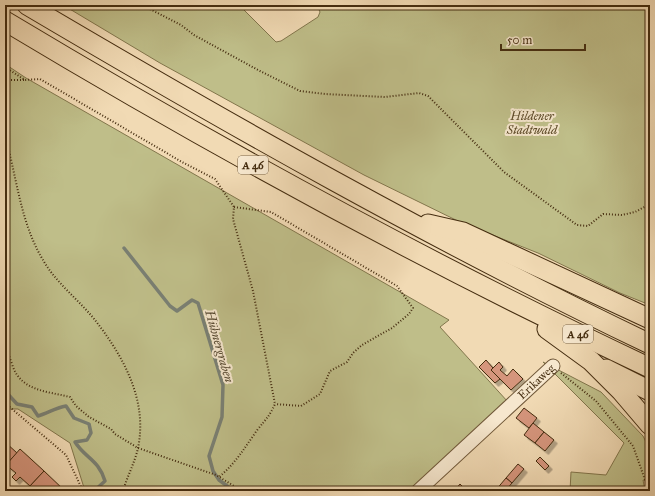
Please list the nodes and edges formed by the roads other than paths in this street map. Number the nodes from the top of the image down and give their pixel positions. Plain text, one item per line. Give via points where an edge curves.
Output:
1 (27, 5) edge
2 (5, 21) edge
3 (403, 218) junction
4 (507, 300) junction
5 (645, 315) edge
6 (650, 344) edge
7 (591, 361) junction
8 (553, 366) road end
9 (650, 368) edge
10 (650, 391) edge
11 (650, 425) edge
12 (418, 491) edge

1 - 3 highway, A 46 via 130,66
2 - 4 highway, A 46 via 255,166
3 - 5 highway via 464,232
3 - 6 highway, A 46 via 582,312
4 - 7 highway
4 - 9 highway, A 46
7 - 10 highway
7 - 11 highway
8 - 12 street, Erikaweg

